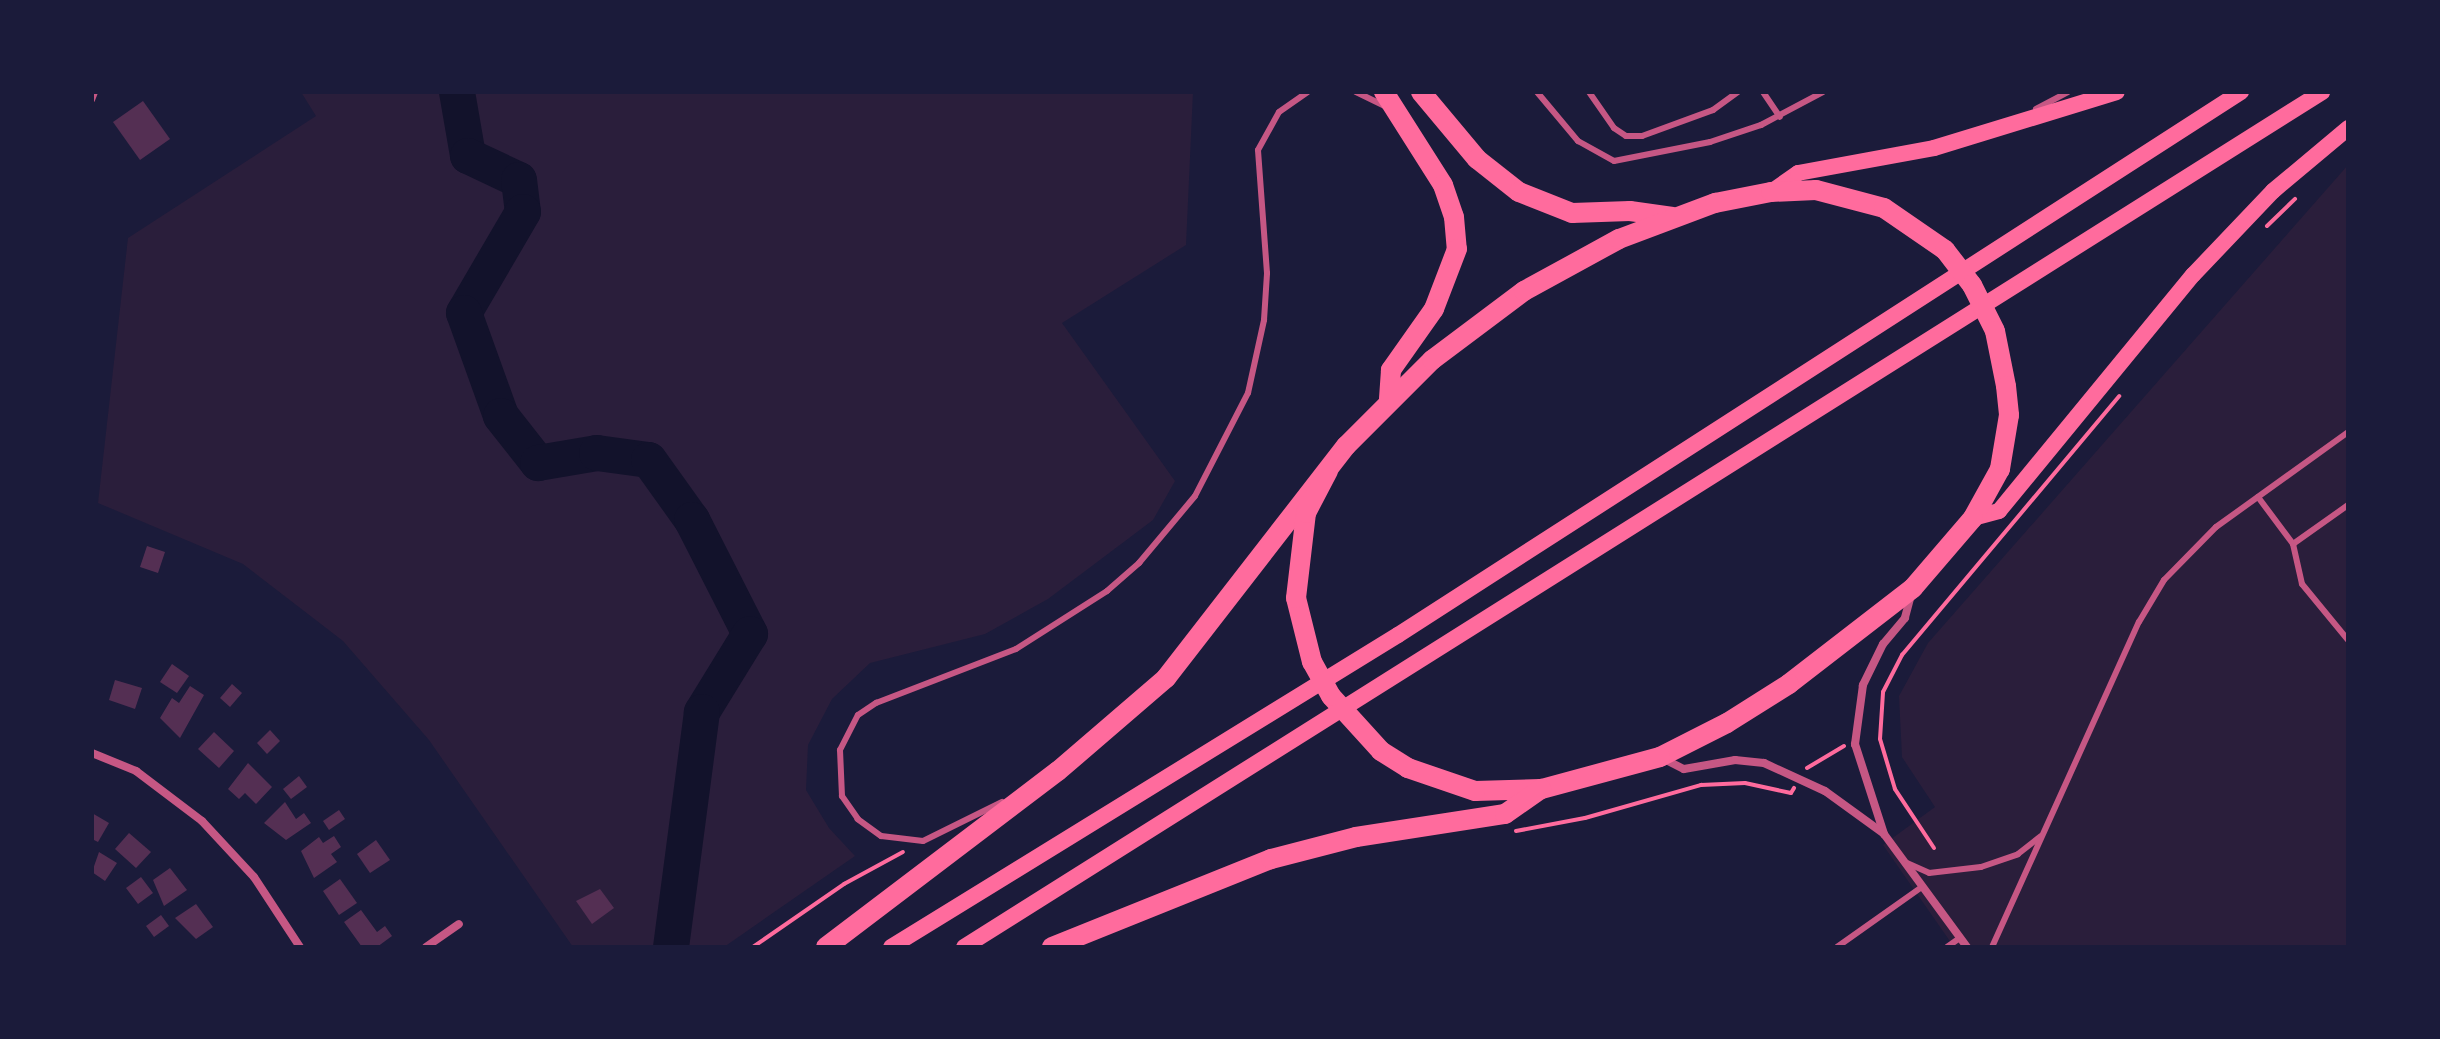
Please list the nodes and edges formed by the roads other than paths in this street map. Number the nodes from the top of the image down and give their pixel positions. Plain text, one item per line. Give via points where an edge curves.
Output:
1 (95, 92) edge
2 (1308, 92) edge
3 (1356, 92) edge
4 (1384, 92) edge
5 (1421, 92) edge
6 (1537, 92) edge
7 (1589, 92) edge
8 (1738, 92) edge
9 (1763, 92) edge
10 (1823, 92) edge
11 (2068, 92) edge
12 (2117, 92) edge
13 (2241, 92) edge
14 (2322, 92) edge
15 (92, 100) edge
16 (1780, 117) junction
17 (1402, 118) junction
18 (2348, 128) edge
19 (1997, 130) junction
20 (1771, 192) junction
21 (1673, 217) junction
22 (1389, 399) junction
23 (2348, 432) edge
24 (1328, 471) junction
25 (2258, 497) junction
26 (2348, 505) edge
27 (1973, 518) junction
28 (2293, 544) junction
29 (1913, 588) junction
30 (2348, 640) edge
31 (92, 753) edge
32 (1660, 757) junction
33 (1058, 771) junction
34 (1541, 789) junction
35 (2044, 833) junction
36 (1884, 834) junction
37 (1906, 863) junction
38 (1923, 886) junction
39 (459, 924) dead end
40 (1960, 938) junction
41 (300, 947) edge
42 (426, 947) edge
43 (826, 947) edge
44 (891, 947) edge
45 (964, 947) edge
46 (1052, 947) edge
47 (1837, 947) edge
48 (1947, 947) edge
49 (1967, 947) edge
50 (1992, 947) edge

1 - 15 lane
2 - 33 lane via 1279,112 1258,150 1267,273 1264,320 1248,393 1195,496 1139,563 1063,621 1016,649 876,703 858,715 840,750 837,773 842,796 858,819 881,836 912,842 948,832
3 - 17 lane
4 - 17 highway
5 - 21 highway via 1477,159 1519,192 1572,213 1630,211
6 - 16 lane via 1578,141 1614,161 1710,142
7 - 8 lane via 1626,136 1713,110
9 - 16 lane
10 - 16 lane
11 - 19 lane
12 - 19 main road
13 - 44 main road via 1398,635
14 - 45 main road
17 - 22 highway via 1443,185 1457,249 1434,309 1391,370
18 - 27 main road via 2273,191 2211,255 1999,511
19 - 20 main road via 1934,148 1798,173
20 - 21 highway
20 - 27 highway via 1816,190 1884,208 1945,250 1972,285 1998,342 2009,415 2000,469
21 - 22 highway via 1569,264 1524,291
22 - 24 highway
23 - 25 lane
24 - 33 highway via 1166,678
24 - 34 highway via 1306,513 1296,598 1312,662 1331,696 1381,751 1419,772 1475,791
25 - 28 lane
25 - 35 lane via 2200,541 2164,580 2139,622
26 - 28 lane
27 - 29 highway
28 - 30 lane via 2302,584
29 - 32 highway via 1789,684
29 - 36 street via 1905,618 1875,657 1856,717 1855,744
31 - 41 street via 136,771 202,821 254,877
32 - 34 highway
32 - 36 street via 1684,769 1735,760 1783,769 1825,791
33 - 43 highway
34 - 46 highway via 1505,814 1356,837 1271,859
35 - 37 lane via 2018,854 1981,867 1929,873
35 - 50 lane
36 - 37 street
37 - 38 street
38 - 40 street
38 - 47 lane
39 - 42 street
40 - 48 lane
40 - 49 street

